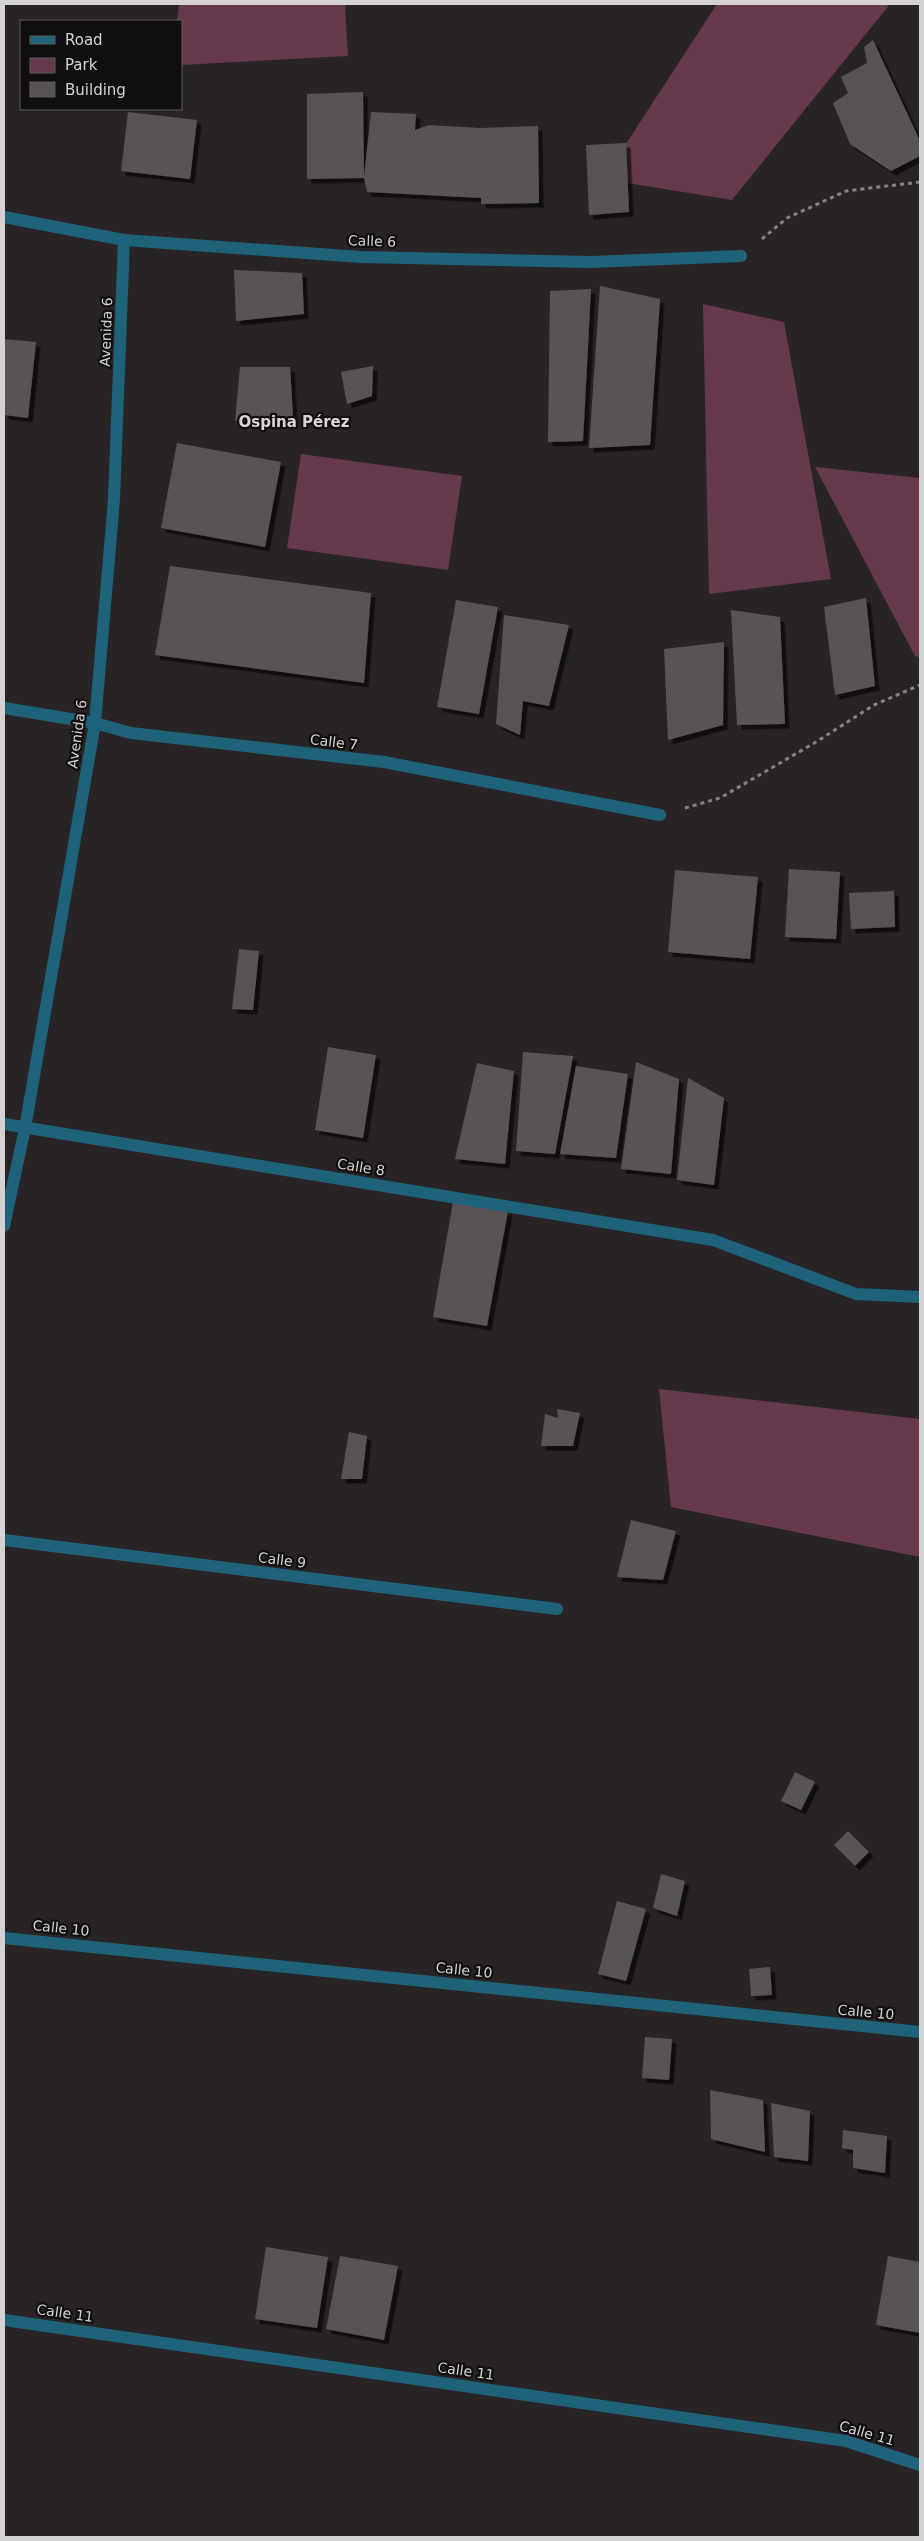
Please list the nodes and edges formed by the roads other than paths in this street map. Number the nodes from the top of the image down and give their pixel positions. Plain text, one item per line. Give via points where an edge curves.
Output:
1 (4, 217) edge
2 (124, 240) junction
3 (741, 256) road end
4 (4, 708) edge
5 (95, 723) junction
6 (660, 815) road end
7 (4, 1124) edge
8 (25, 1128) junction
9 (4, 1226) edge
10 (920, 1297) edge
11 (4, 1540) edge
12 (557, 1609) dead end
13 (4, 1938) edge
14 (920, 2032) edge
15 (4, 2320) edge
16 (920, 2465) edge

1 - 2 street, Calle 6
2 - 3 street, Calle 6 via 361,256 591,262
2 - 5 street, Avenida 6 via 114,499
4 - 5 street, Calle 7
5 - 6 street, Calle 7 via 131,733 384,762
5 - 8 street, Avenida 6
7 - 8 street, Calle 8
8 - 9 street, Avenida 6
8 - 10 street, Calle 8 via 713,1240 856,1294
11 - 12 street, Calle 9
13 - 14 street, Calle 10
15 - 16 street, Calle 11 via 846,2441

